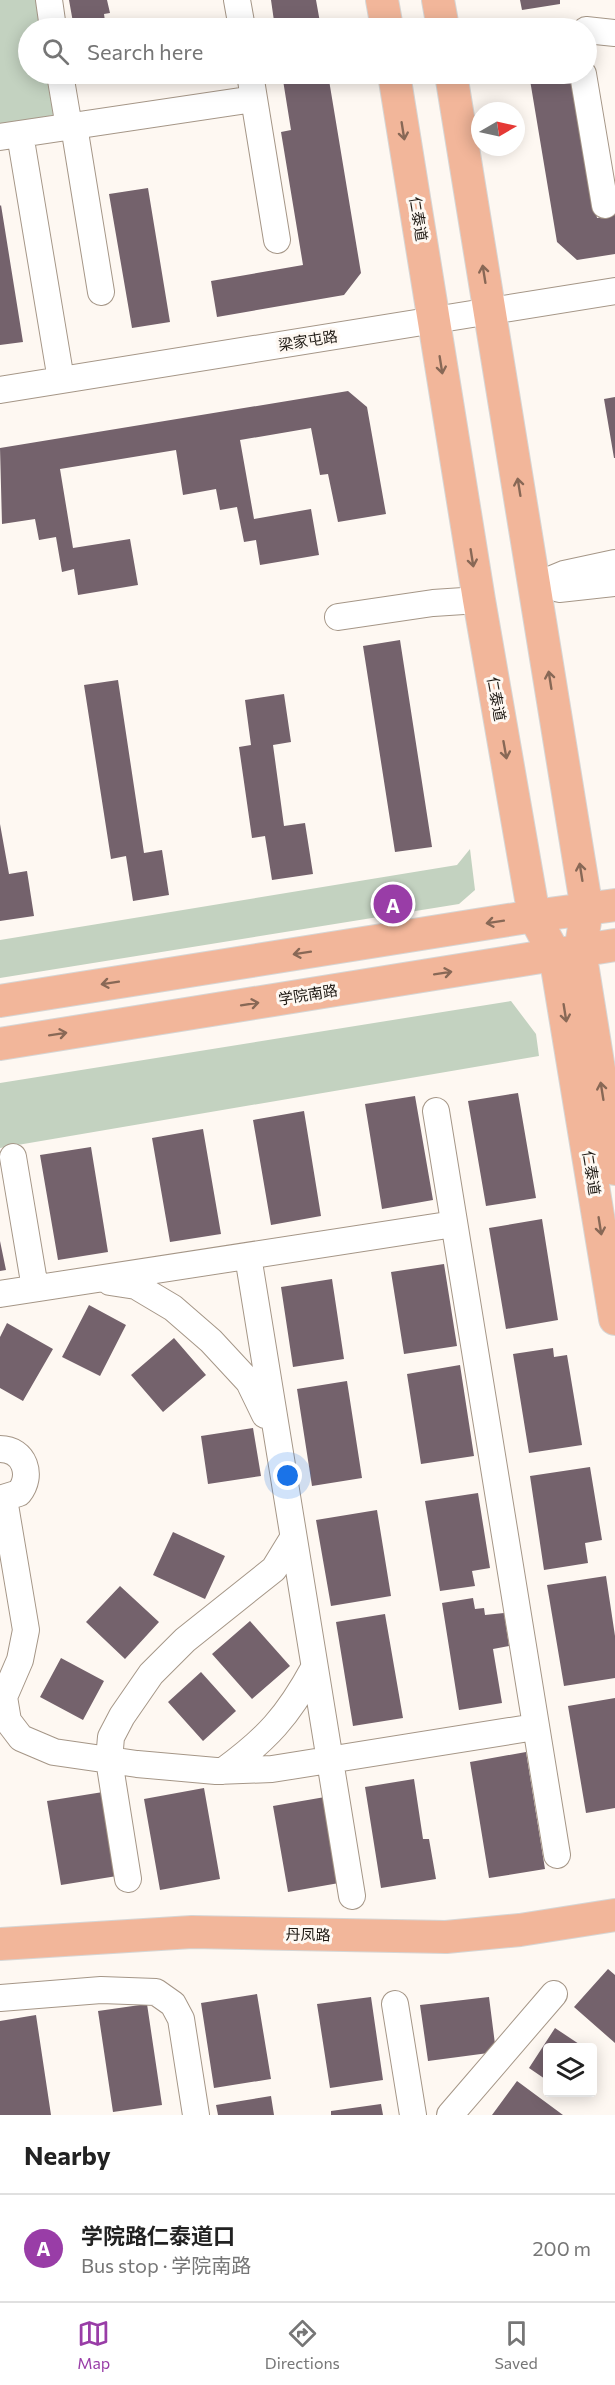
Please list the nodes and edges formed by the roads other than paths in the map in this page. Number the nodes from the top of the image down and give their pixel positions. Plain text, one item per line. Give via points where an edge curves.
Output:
1 (49, 0) edge
2 (237, 0) edge
3 (382, 0) edge
4 (438, 0) edge
5 (52, 18) edge
6 (240, 18) edge
7 (385, 18) edge
8 (441, 18) edge
9 (597, 31) edge
10 (615, 33) edge
11 (62, 84) edge
12 (252, 84) edge
13 (396, 84) edge
14 (453, 84) edge
15 (585, 84) edge
16 (254, 99) junction
17 (71, 127) junction
18 (10, 136) edge
19 (605, 205) dead end
20 (278, 240) dead end
21 (615, 291) edge
22 (100, 292) dead end
23 (490, 311) junction
24 (434, 320) junction
25 (61, 380) junction
26 (0, 390) edge
27 (615, 563) edge
28 (615, 583) edge
29 (535, 586) junction
30 (479, 600) junction
31 (339, 623) dead end
32 (601, 908) edge
33 (534, 916) junction
34 (615, 945) edge
35 (567, 953) junction
36 (0, 1001) edge
37 (0, 1044) edge
38 (436, 1111) dead end
39 (13, 1157) dead end
40 (615, 1169) edge
41 (454, 1224) junction
42 (248, 1256) junction
43 (98, 1280) junction
44 (35, 1288) junction
45 (0, 1294) edge
46 (615, 1319) edge
47 (278, 1442) junction
48 (0, 1449) edge
49 (2, 1499) edge
50 (293, 1538) junction
51 (314, 1668) junction
52 (535, 1727) junction
53 (109, 1760) junction
54 (329, 1760) junction
55 (223, 1771) junction
56 (557, 1855) dead end
57 (128, 1879) dead end
58 (352, 1896) dead end
59 (615, 1915) edge
60 (0, 1944) edge
61 (554, 1994) dead end
62 (0, 1998) edge
63 (395, 2004) dead end
64 (196, 2115) edge
65 (413, 2115) edge
66 (450, 2115) edge

1 - 5 street
2 - 6 street
3 - 7 main road
4 - 8 main road
9 - 10 street
11 - 17 street
12 - 16 street
13 -> 24 main road, 仁泰道
23 -> 14 main road, 仁泰道
15 - 19 street
16 - 17 street
16 - 20 street
17 - 18 street
17 - 22 street
18 - 25 street
21 - 23 street, 梁家屯路
23 - 24 street, 梁家屯路
29 -> 23 main road, 仁泰道
24 - 25 street, 梁家屯路
24 -> 30 main road, 仁泰道
25 - 26 street, 梁家屯路
27 - 29 street via 564,574
28 - 29 street via 566,590
32 -> 29 main road, 仁泰道
30 - 31 street via 433,603
30 -> 33 main road, 仁泰道
32 - 33 main road
32 - 35 main road, 仁泰道
33 - 35 main road, 仁泰道
33 -> 36 main road
34 - 35 main road, 学院南路
37 -> 35 main road, 学院南路
40 -> 35 main road, 仁泰道
35 -> 46 main road, 仁泰道
38 - 41 street
39 - 44 street
41 - 42 street
41 - 52 street
42 - 43 street
42 - 47 street
43 - 44 street
43 - 47 street via 136,1286 173,1308 211,1341 249,1382
44 - 45 street
47 - 50 street
48 - 49 street via 20,1456 27,1471 24,1487 11,1498
49 - 53 street via 26,1630 20,1660 4,1697 8,1721 21,1738 54,1752
50 - 51 street
50 - 53 street via 274,1569 185,1640 151,1674 111,1737
51 - 54 street
51 - 55 street via 294,1705 260,1744
52 - 54 street
52 - 56 street
53 - 55 street
53 - 57 street
54 - 55 street via 272,1769
54 - 58 street
59 - 60 main road, 丹凤路 via 446,1937 192,1932
61 - 66 street
62 - 64 street via 101,1990 156,1992 173,2004 181,2019
63 - 65 street

